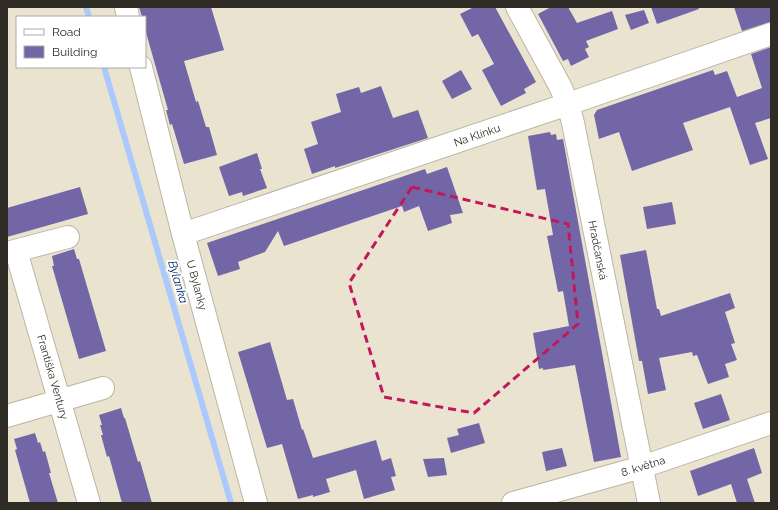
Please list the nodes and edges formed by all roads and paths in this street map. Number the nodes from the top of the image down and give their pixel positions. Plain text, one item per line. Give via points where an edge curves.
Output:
1 (517, 7) edge
2 (771, 34) edge
3 (141, 68) edge
4 (568, 104) junction
5 (183, 234) junction
6 (68, 237) dead end
7 (12, 252) edge
8 (103, 388) dead end
9 (60, 401) junction
10 (7, 416) edge
11 (771, 423) edge
12 (642, 467) junction
13 (90, 503) edge
14 (256, 503) edge
15 (513, 503) edge
16 (649, 503) edge

1 - 4 street, Hradčanská
2 - 4 street, Na Klínku
3 - 5 street, U Bylanky
4 - 5 street, Na Klínku
4 - 12 street, Hradčanská
5 - 14 street, U Bylanky
6 - 7 street, Františka Ventury
7 - 9 street, Františka Ventury
8 - 9 street
9 - 10 street
9 - 13 street, Františka Ventury
11 - 12 street, 8. května
12 - 15 street, 8. května
12 - 16 street, Hradčanská

